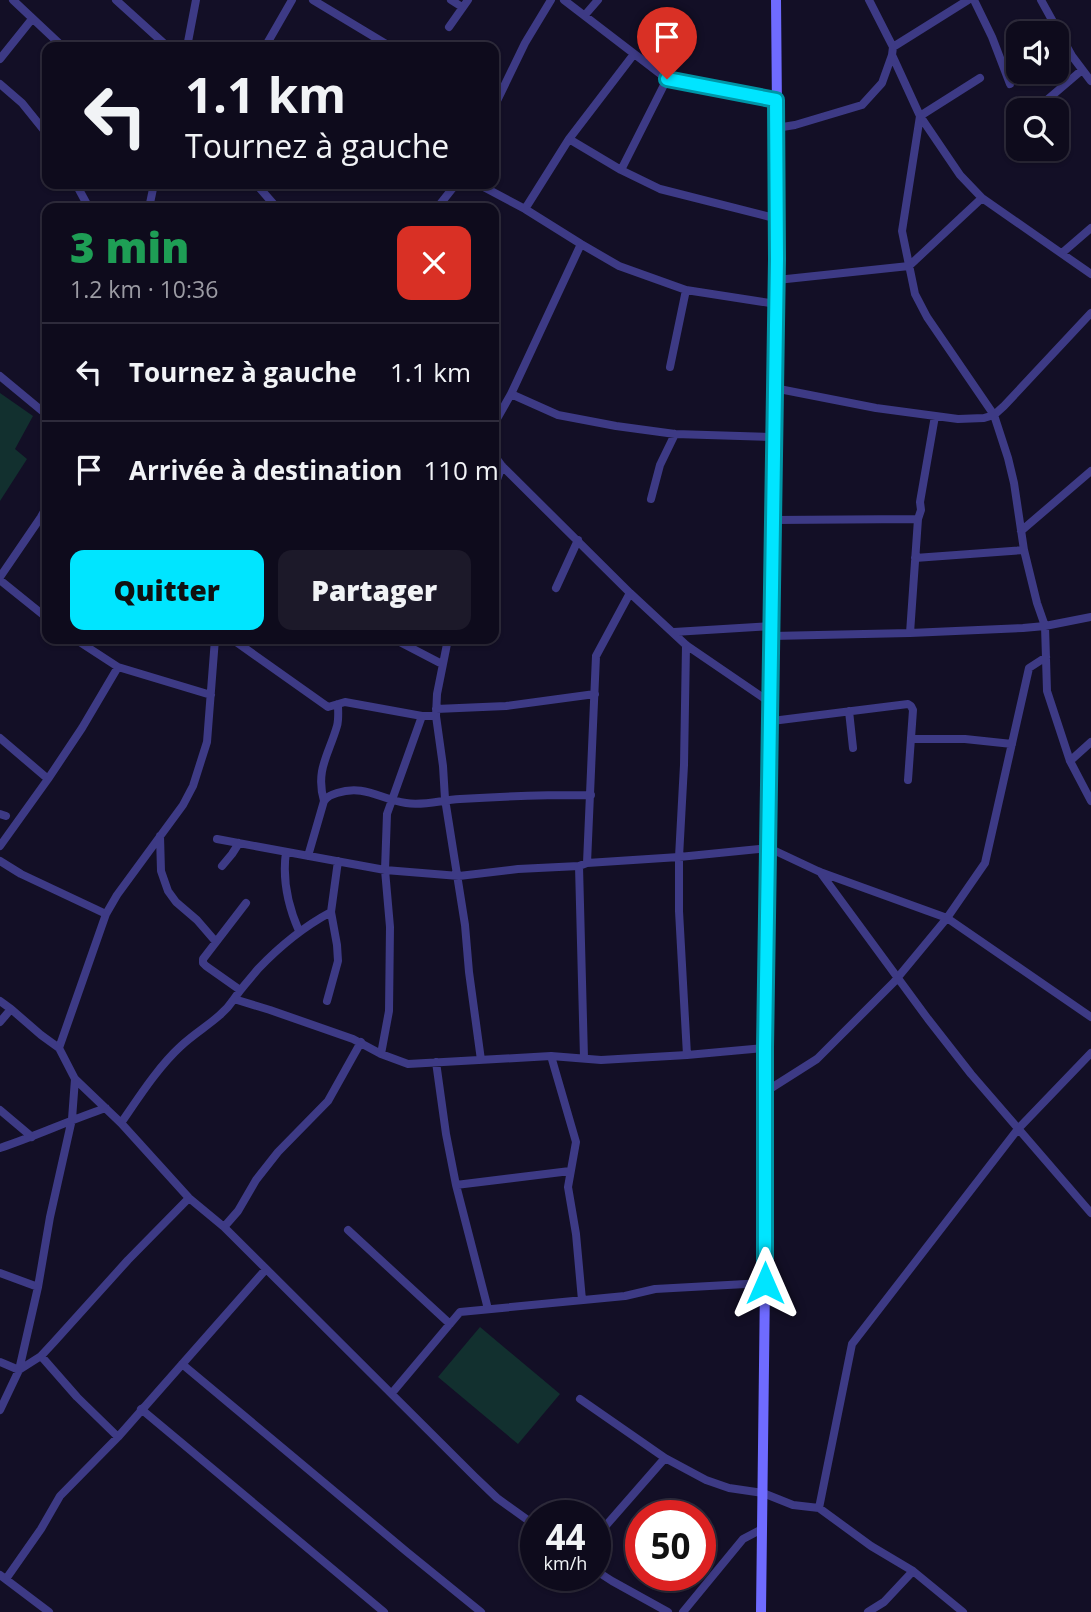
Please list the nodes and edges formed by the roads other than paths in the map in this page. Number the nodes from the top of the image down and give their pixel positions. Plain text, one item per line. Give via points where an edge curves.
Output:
1 (13, 0) edge
2 (116, 0) edge
3 (196, 0) edge
4 (292, 0) edge
5 (313, 0) edge
6 (451, 0) edge
7 (551, 0) edge
8 (564, 0) edge
9 (598, 0) edge
10 (776, 0) edge
11 (869, 0) edge
12 (968, 0) edge
13 (974, 0) edge
14 (1041, 0) edge
15 (465, 4) edge
16 (585, 15) junction
17 (32, 19) junction
18 (449, 27) dead end
19 (190, 33) junction
20 (57, 42) edge
21 (162, 42) edge
22 (188, 42) edge
23 (191, 42) edge
24 (268, 42) edge
25 (383, 42) edge
26 (893, 51) junction
27 (634, 54) junction
28 (0, 59) edge
29 (1082, 70) junction
30 (1006, 74) edge
31 (980, 78) dead end
32 (667, 79) junction
33 (1091, 81) edge
34 (0, 85) edge
35 (499, 97) edge
36 (1049, 98) edge
37 (776, 100) junction
38 (920, 116) junction
39 (42, 128) edge
40 (776, 128) junction
41 (569, 139) junction
42 (621, 170) junction
43 (260, 189) edge
44 (452, 189) edge
45 (487, 189) edge
46 (982, 198) junction
47 (273, 203) edge
48 (441, 203) edge
49 (525, 209) junction
50 (778, 219) junction
51 (1091, 228) edge
52 (581, 244) junction
53 (1062, 253) junction
54 (909, 266) junction
55 (1091, 274) edge
56 (777, 280) junction
57 (686, 290) junction
58 (776, 304) junction
59 (1091, 313) edge
60 (670, 367) dead end
61 (0, 376) edge
62 (774, 388) junction
63 (511, 394) junction
64 (42, 411) edge
65 (499, 415) edge
66 (994, 415) junction
67 (935, 416) junction
68 (675, 434) junction
69 (774, 437) junction
70 (499, 462) edge
71 (502, 466) junction
72 (1091, 471) edge
73 (499, 474) edge
74 (651, 499) dead end
75 (42, 515) edge
76 (918, 519) junction
77 (773, 520) junction
78 (1021, 531) junction
79 (578, 540) junction
80 (1024, 550) junction
81 (915, 558) junction
82 (0, 578) edge
83 (556, 588) dead end
84 (630, 593) junction
85 (42, 614) edge
86 (1091, 617) edge
87 (1045, 626) junction
88 (772, 631) junction
89 (674, 632) junction
90 (910, 634) junction
91 (83, 644) edge
92 (215, 644) edge
93 (239, 644) edge
94 (404, 644) edge
95 (447, 644) edge
96 (686, 645) junction
97 (1046, 657) junction
98 (442, 664) junction
99 (118, 667) junction
100 (595, 694) junction
101 (211, 695) junction
102 (771, 703) junction
103 (338, 704) junction
104 (849, 711) junction
105 (436, 713) junction
106 (422, 716) junction
107 (772, 721) junction
108 (0, 738) edge
109 (912, 739) junction
110 (1091, 742) edge
111 (1012, 744) junction
112 (852, 748) dead end
113 (1070, 761) junction
114 (48, 779) junction
115 (908, 780) dead end
116 (591, 795) junction
117 (445, 799) junction
118 (392, 800) junction
119 (324, 801) junction
120 (1091, 801) edge
121 (160, 836) junction
122 (217, 839) dead end
123 (239, 844) junction
124 (0, 846) edge
125 (769, 848) junction
126 (286, 852) junction
127 (308, 856) junction
128 (679, 857) junction
129 (0, 861) edge
130 (338, 861) junction
131 (583, 864) junction
132 (222, 866) dead end
133 (385, 870) junction
134 (820, 872) junction
135 (458, 876) junction
136 (246, 903) dead end
137 (331, 912) junction
138 (106, 914) junction
139 (947, 918) junction
140 (299, 931) junction
141 (216, 942) junction
142 (898, 978) junction
143 (240, 990) junction
144 (234, 999) junction
145 (0, 1001) edge
146 (327, 1001) dead end
147 (11, 1009) junction
148 (1091, 1017) edge
149 (0, 1022) edge
150 (361, 1042) junction
151 (59, 1048) junction
152 (765, 1048) junction
153 (1091, 1053) edge
154 (381, 1054) junction
155 (687, 1055) junction
156 (551, 1056) junction
157 (584, 1058) junction
158 (481, 1060) junction
159 (436, 1062) junction
160 (75, 1079) junction
161 (765, 1093) junction
162 (106, 1108) junction
163 (0, 1110) edge
164 (72, 1119) junction
165 (121, 1123) junction
166 (1018, 1129) junction
167 (32, 1137) junction
168 (0, 1148) edge
169 (570, 1171) junction
170 (456, 1185) junction
171 (189, 1198) junction
172 (1091, 1213) edge
173 (224, 1227) junction
174 (348, 1230) dead end
175 (266, 1269) junction
176 (0, 1273) edge
177 (765, 1283) junction
178 (38, 1287) junction
179 (582, 1300) junction
180 (488, 1309) junction
181 (450, 1324) junction
182 (41, 1356) junction
183 (0, 1362) edge
184 (182, 1364) junction
185 (19, 1370) junction
186 (392, 1394) junction
187 (580, 1399) dead end
188 (141, 1409) junction
189 (0, 1410) edge
190 (117, 1437) junction
191 (665, 1458) junction
192 (763, 1493) junction
193 (819, 1508) junction
194 (520, 1515) edge
195 (611, 1520) edge
196 (762, 1529) junction
197 (913, 1571) junction
198 (3, 1577) edge
199 (611, 1580) edge
200 (49, 1612) edge
201 (384, 1612) edge
202 (481, 1612) edge
203 (668, 1612) edge
204 (683, 1612) edge
205 (761, 1612) edge
206 (868, 1612) edge
207 (963, 1612) edge

1 - 17 street
2 - 21 street
3 - 19 street
4 - 24 street
5 - 25 street
6 - 15 street
7 - 35 street
8 - 16 street
9 - 16 street
10 - 37 main road
11 - 26 street
12 - 26 street
13 - 30 street
14 - 29 street
15 - 18 street
16 - 27 street
17 - 20 street
17 - 28 street
19 - 22 street
19 - 23 street
26 - 38 street
26 - 40 street via 882,83 862,106
27 - 32 street
27 - 41 street
29 - 33 street
29 - 36 street
31 - 38 street
32 - 37 street
32 - 42 street
34 - 39 street
37 - 40 main road
38 - 46 street via 960,175
38 - 54 street via 902,231
40 - 50 main road
41 - 42 street
41 - 49 street
42 - 50 street via 660,189
43 - 47 street
44 - 48 street
45 - 49 street
46 - 53 street
46 - 54 street
49 - 52 street
50 - 56 main road
51 - 53 street
52 - 57 street via 619,265
52 - 63 street
53 - 55 street
54 - 56 street
54 - 66 street via 915,295 927,317
56 - 58 main road
57 - 58 street
57 - 60 street
58 - 62 main road
59 - 66 street
61 - 64 street
62 - 67 street
62 - 69 main road
63 - 65 street
63 - 68 street via 558,415
66 - 67 street via 973,419
66 - 78 street via 1014,483
67 - 76 street
68 - 69 street
68 - 74 street
69 - 77 main road
70 - 71 street
71 - 73 street
71 - 79 street
72 - 78 street
75 - 82 street
76 - 77 street
76 - 81 street
77 - 88 main road
78 - 80 street
79 - 83 street
79 - 84 street
80 - 81 street
80 - 87 street
81 - 90 street
82 - 85 street
84 - 89 street
84 - 100 street via 596,656
86 - 87 street
87 - 90 street
87 - 97 street
88 - 89 street
88 - 90 street
88 - 102 main road
89 - 96 street
91 - 99 street
92 - 101 street
93 - 103 street via 321,704
94 - 98 street
95 - 98 street
96 - 102 street
96 - 128 street
97 - 111 street via 1028,668
97 - 113 street via 1047,691
98 - 105 street
99 - 101 street
99 - 114 street
100 - 105 street
100 - 116 street
101 - 121 street via 206,741 193,786
102 - 107 main road
103 - 106 street
103 - 119 street via 337,726 321,777
104 - 107 street
104 - 109 street via 908,704 913,710
104 - 112 street
105 - 106 street
105 - 117 street
106 - 118 street
107 - 125 main road
108 - 114 street
109 - 111 street
109 - 115 street
110 - 113 street
111 - 139 street via 985,863
113 - 120 street
114 - 124 street
116 - 117 street
116 - 131 street
117 - 118 street via 423,804
117 - 135 street
118 - 119 street via 349,789
118 - 133 street via 387,814
119 - 127 street
121 - 138 street
121 - 141 street via 161,871 168,891
122 - 123 street
123 - 126 street
123 - 132 street
125 - 128 street
125 - 134 street
125 - 152 main road
126 - 127 street
126 - 140 street via 285,886
127 - 130 street
128 - 131 street
128 - 155 street
129 - 138 street
130 - 133 street
130 - 137 street
131 - 135 street
131 - 157 street
133 - 135 street
133 - 154 street via 390,927 388,1011
134 - 139 street
134 - 142 street
135 - 158 street
136 - 141 street
137 - 140 street
137 - 146 street via 338,961
138 - 151 street
139 - 142 street
139 - 148 street
140 - 143 street
141 - 143 street via 203,962
142 - 161 street via 817,1059
142 - 166 street
143 - 144 street
144 - 150 street
144 - 165 street via 227,1010 181,1046
145 - 147 street
147 - 149 street
147 - 151 street
150 - 154 street
150 - 173 street via 328,1101 278,1152
151 - 160 street
152 - 155 street
152 - 161 main road
153 - 166 street
154 - 159 street via 408,1064
155 - 157 street
156 - 157 street
156 - 158 street
156 - 169 street via 576,1142
158 - 159 street
159 - 170 street
160 - 162 street
160 - 164 street
161 - 177 main road
162 - 164 street
162 - 165 street
163 - 167 street
164 - 167 street
164 - 178 street
165 - 171 street
166 - 172 street
166 - 193 street via 852,1344
167 - 168 street
169 - 170 street
169 - 179 street
170 - 180 street
171 - 173 street
171 - 182 street
173 - 175 street
174 - 181 street
175 - 184 street
175 - 186 street
176 - 178 street
177 - 179 street via 655,1289
177 - 192 main road
178 - 185 street
179 - 180 street
180 - 181 street via 460,1312
181 - 186 street
182 - 185 street
182 - 190 street
183 - 185 street
184 - 188 street
184 - 202 street
185 - 189 street
186 - 194 street via 497,1498
187 - 191 street
188 - 190 street
188 - 201 street
190 - 198 street via 60,1496
191 - 192 street via 706,1480
191 - 195 street
192 - 193 street via 793,1505
192 - 196 main road
193 - 197 street
196 - 204 street via 743,1539
196 - 205 main road
197 - 206 street
197 - 207 street
198 - 200 street
199 - 203 street

